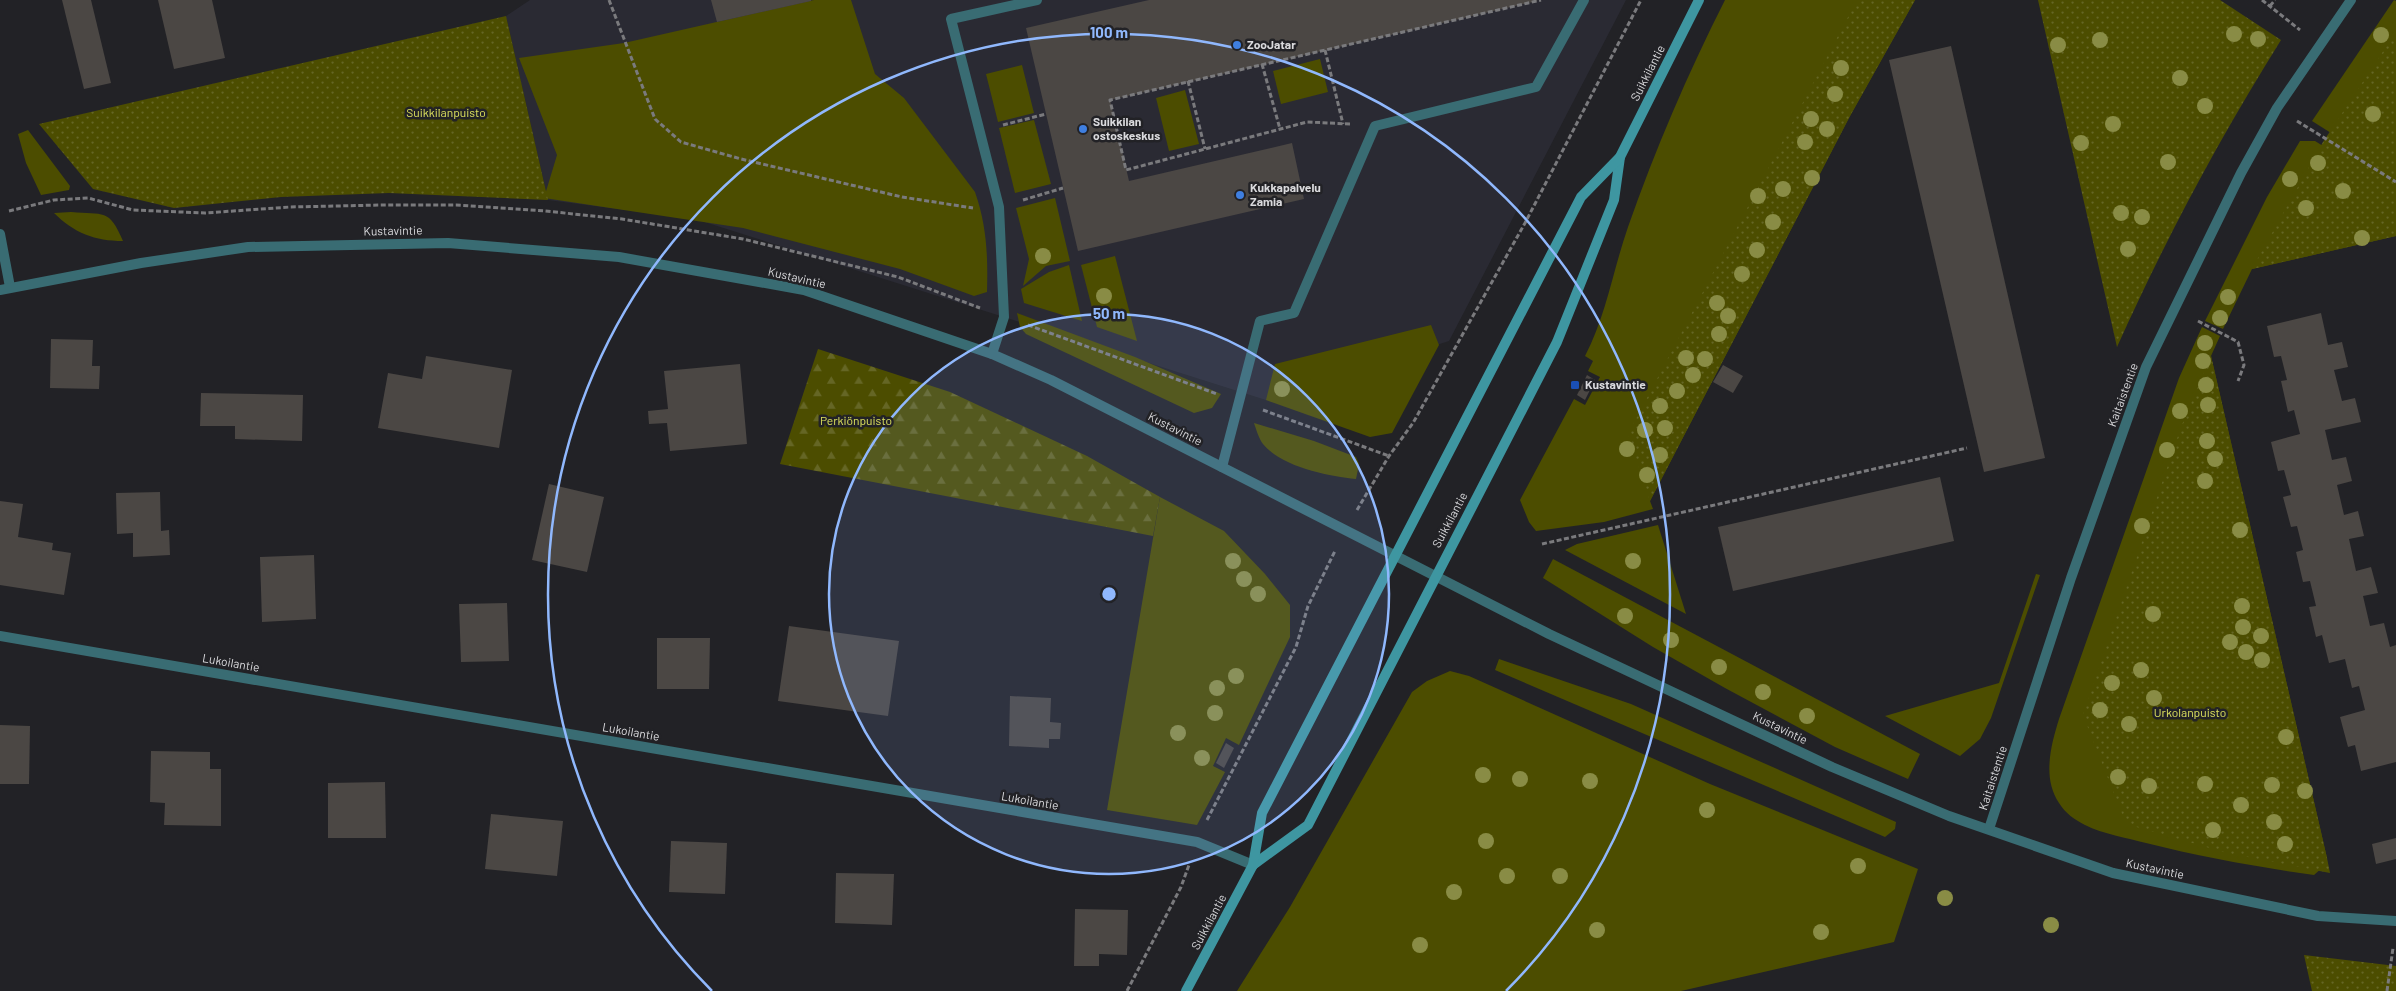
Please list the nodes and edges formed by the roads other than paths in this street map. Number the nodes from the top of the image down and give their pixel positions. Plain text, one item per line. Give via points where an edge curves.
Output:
1 (1037, 0) edge
2 (1584, 0) edge
3 (1699, 0) edge
4 (2351, 0) edge
5 (1620, 156) junction
6 (0, 234) edge
7 (5, 288) edge
8 (992, 354) junction
9 (1222, 467) junction
10 (1395, 555) junction
11 (1435, 576) junction
12 (0, 636) edge
13 (1989, 829) junction
14 (1253, 865) junction
15 (2396, 921) edge
16 (1186, 991) edge

1 - 8 street via 951,19 999,207 1004,316
2 - 9 street via 1536,87 1375,126 1294,313 1260,322
3 - 5 main road, Suikkilantie
4 - 13 street, Kaitaistentie via 2277,108 2146,367 2071,578
5 - 10 main road, Suikkilantie via 1581,197
5 - 11 main road, Suikkilantie via 1614,200 1557,342
6 - 7 street
7 - 8 street, Kustavintie via 248,247 448,243 619,257 804,290
8 - 9 street, Kustavintie via 1051,380
9 - 10 street, Kustavintie
10 - 11 street, Kustavintie
10 - 14 main road, Suikkilantie via 1262,813
11 - 13 street, Kustavintie via 1549,634 1832,767 1949,816
11 - 14 main road, Suikkilantie via 1308,825
12 - 14 street, Lukoilantie via 1198,842
13 - 15 street, Kustavintie via 2113,873 2318,916
14 - 16 main road, Suikkilantie

